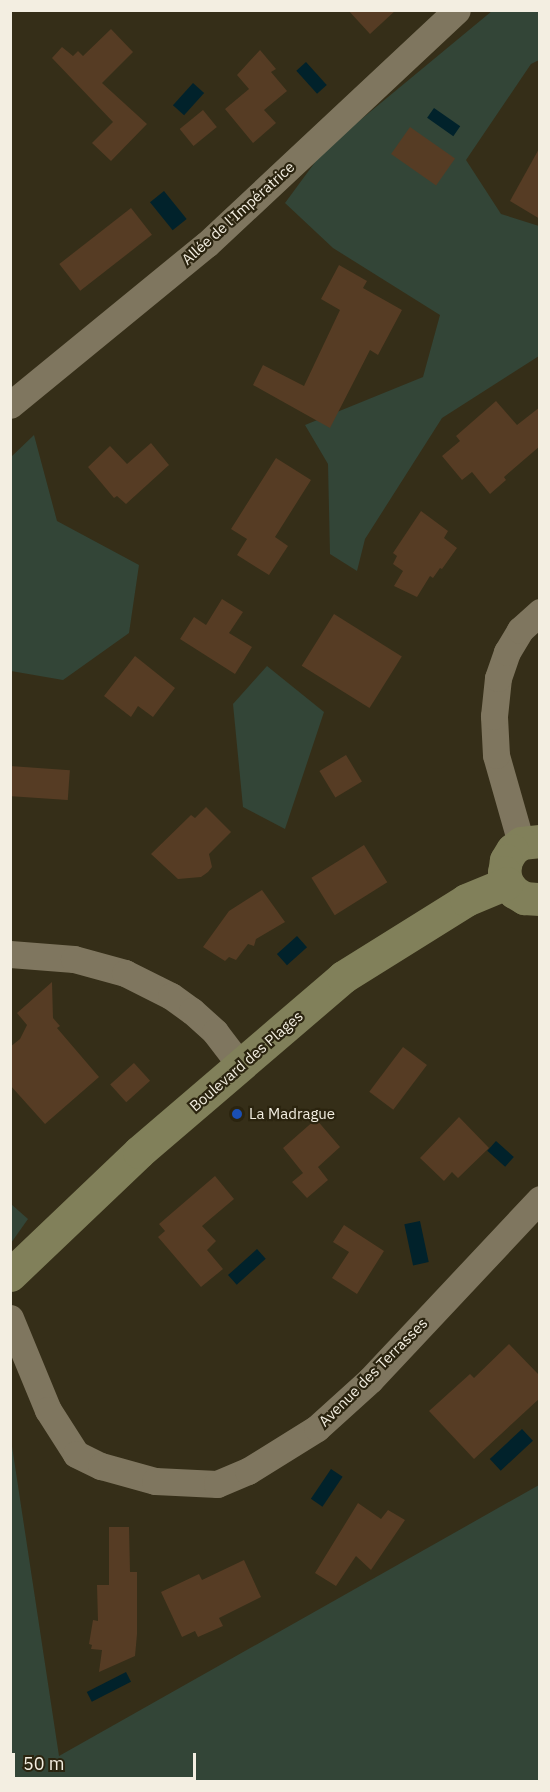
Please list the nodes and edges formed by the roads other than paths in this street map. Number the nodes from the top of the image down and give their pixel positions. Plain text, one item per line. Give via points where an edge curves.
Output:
1 (457, 10) edge
2 (10, 405) edge
3 (540, 612) edge
4 (530, 842) edge
5 (507, 883) junction
6 (540, 899) edge
7 (10, 954) edge
8 (241, 1066) junction
9 (540, 1199) edge
10 (10, 1275) edge
11 (10, 1318) edge

1 - 2 street, Allée de l'Impératrice via 207,244
3 - 4 street via 520,630 507,652 498,678 494,716 496,755
4 - 5 main road via 512,850 506,860
5 - 6 main road via 524,898
5 - 8 main road, Boulevard des Plages via 466,900 353,971
7 - 8 street via 74,959 125,973 192,1011 215,1032
8 - 10 main road, Boulevard des Plages via 139,1152
9 - 11 street, Avenue des Terrasses via 369,1380 317,1428 248,1471 217,1484 155,1481 101,1466 76,1454 48,1410

